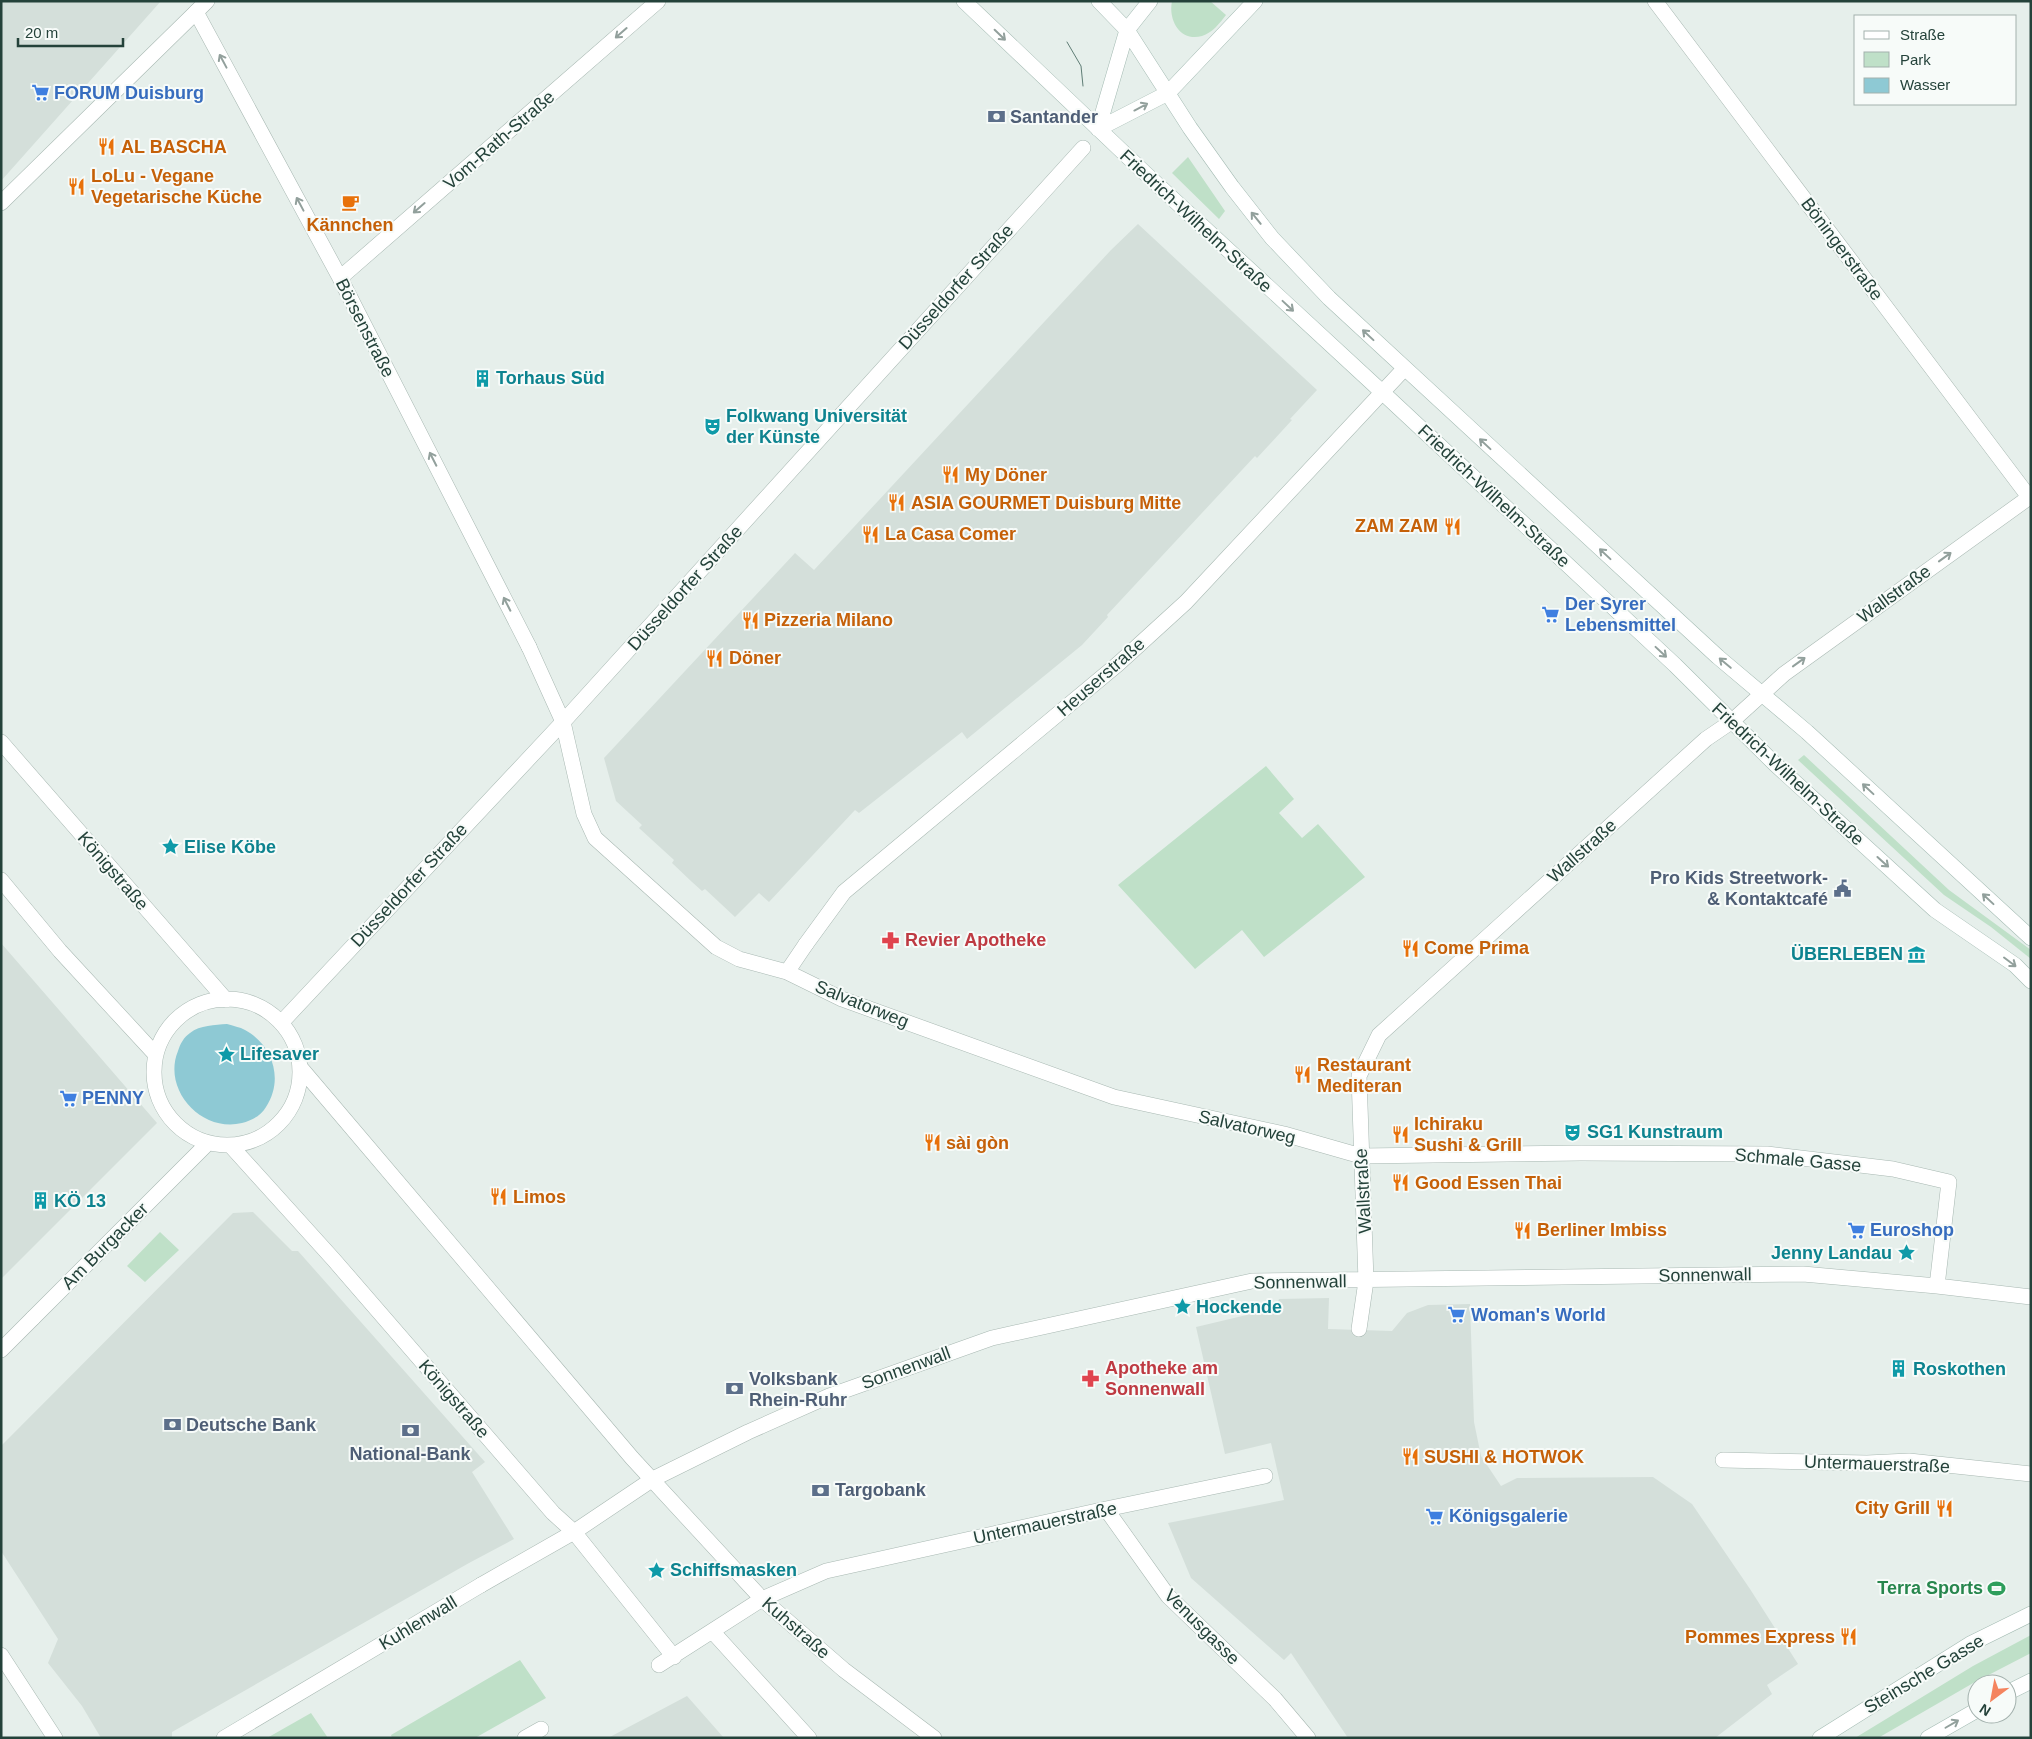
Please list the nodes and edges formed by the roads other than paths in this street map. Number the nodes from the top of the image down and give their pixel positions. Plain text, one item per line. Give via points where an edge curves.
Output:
1 (207, 1) edge
2 (658, 1) edge
3 (964, 1) edge
4 (1099, 1) edge
5 (1150, 1) edge
6 (1255, 1) edge
7 (1655, 1) edge
8 (196, 12) junction
9 (1127, 30) junction
10 (1168, 93) junction
11 (1098, 130) junction
12 (1083, 148) dead end
13 (1, 203) edge
14 (340, 278) junction
15 (1404, 369) junction
16 (1382, 392) junction
17 (2030, 496) edge
18 (529, 647) joint
19 (1762, 694) junction
20 (563, 722) junction
21 (1731, 722) junction
22 (1, 742) edge
23 (1, 880) edge
24 (2031, 938) edge
25 (787, 972) junction
26 (2031, 981) edge
27 (226, 1000) junction
28 (281, 1023) junction
29 (156, 1055) junction
30 (300, 1067) junction
31 (208, 1143) junction
32 (230, 1145) junction
33 (1361, 1156) junction
34 (1366, 1280) junction
35 (1937, 1286) junction
36 (2031, 1297) edge
37 (1359, 1329) dead end
38 (1, 1350) edge
39 (1723, 1460) dead end
40 (2031, 1474) edge
41 (1265, 1476) dead end
42 (653, 1479) junction
43 (612, 1507) joint
44 (1106, 1509) junction
45 (574, 1532) junction
46 (762, 1599) junction
47 (2031, 1614) edge
48 (712, 1631) junction
49 (1, 1655) edge
50 (674, 1657) junction
51 (659, 1665) dead end
52 (2031, 1681) edge
53 (2017, 1688) edge
54 (1967, 1716) edge
55 (540, 1729) dead end
56 (55, 1738) edge
57 (224, 1738) edge
58 (524, 1738) edge
59 (809, 1738) edge
60 (934, 1738) edge
61 (1308, 1738) edge
62 (1820, 1738) edge
63 (1928, 1738) edge

1 - 8 street
2 -> 14 street, Vom-Rath-Straße
3 -> 11 street, Friedrich-Wilhelm-Straße
4 - 9 street, Friedrich-Wilhelm-Straße
5 - 9 street
6 - 10 street
7 - 17 street, Böningerstraße
8 - 13 street
14 -> 8 street, Börsenstraße
9 - 10 street, Friedrich-Wilhelm-Straße
9 - 11 street
11 -> 10 street
15 -> 10 street, Friedrich-Wilhelm-Straße via 1272,238 1232,188
11 -> 16 street, Friedrich-Wilhelm-Straße
12 - 20 street, Düsseldorfer Straße
18 -> 14 street, Börsenstraße
15 - 16 street, Heuserstraße
19 -> 15 street, Friedrich-Wilhelm-Straße via 1718,658
16 -> 21 street, Friedrich-Wilhelm-Straße via 1675,665
16 - 25 street, Heuserstraße via 1186,602 1118,664 844,892
19 -> 17 street, Wallstraße via 1784,674
18 - 20 street, Salvatorweg
19 - 21 street, Wallstraße
24 -> 19 street, Friedrich-Wilhelm-Straße
20 - 25 street, Salvatorweg via 584,814 595,838 716,947 739,959
20 - 28 street, Düsseldorfer Straße
21 -> 26 street, Friedrich-Wilhelm-Straße via 1935,910 2015,965
21 - 33 street, Wallstraße via 1706,738 1379,1035 1359,1076
22 - 27 street, Königstraße
23 - 29 street via 60,951
25 - 33 street, Salvatorweg via 842,999 1114,1097 1284,1134
27 - 28 street via 263,1008
27 - 29 street via 197,1005 178,1017 164,1034
28 - 30 street via 294,1043
29 - 31 street via 154,1078 159,1100 171,1119 187,1134
30 - 32 street via 298,1091 288,1113 271,1131 251,1142
30 - 42 street
31 - 32 street
31 - 38 street, Am Burgacker
32 - 45 street, Königstraße via 341,1267 553,1513
33 - 34 street, Wallstraße
33 - 35 street, Schmale Gasse via 1766,1154 1893,1169 1949,1182
34 - 35 street, Sonnenwall via 1803,1274
34 - 37 street, Wallstraße
34 - 42 street, Sonnenwall via 1252,1281 992,1338 830,1396
35 - 36 street, Sonnenwall
39 - 40 street, Untermauerstraße via 1909,1461
41 - 44 street, Untermauerstraße
42 - 43 street, Sonnenwall
42 - 46 street, Kuhstraße
43 - 45 street, Kuhlenwall
44 - 46 street, Untermauerstraße via 826,1571
44 - 61 street, Venusgasse via 1168,1596 1275,1699
45 - 50 street, Königstraße
45 - 57 street, Kuhlenwall
46 - 48 street, Untermauerstraße
46 - 60 street, Kuhstraße via 844,1670
47 - 62 street, Steinsche Gasse via 1970,1644
48 - 50 street, Untermauerstraße
48 - 59 street
49 - 56 street
50 - 51 street, Untermauerstraße
52 - 53 street
63 -> 54 street
55 - 58 street

